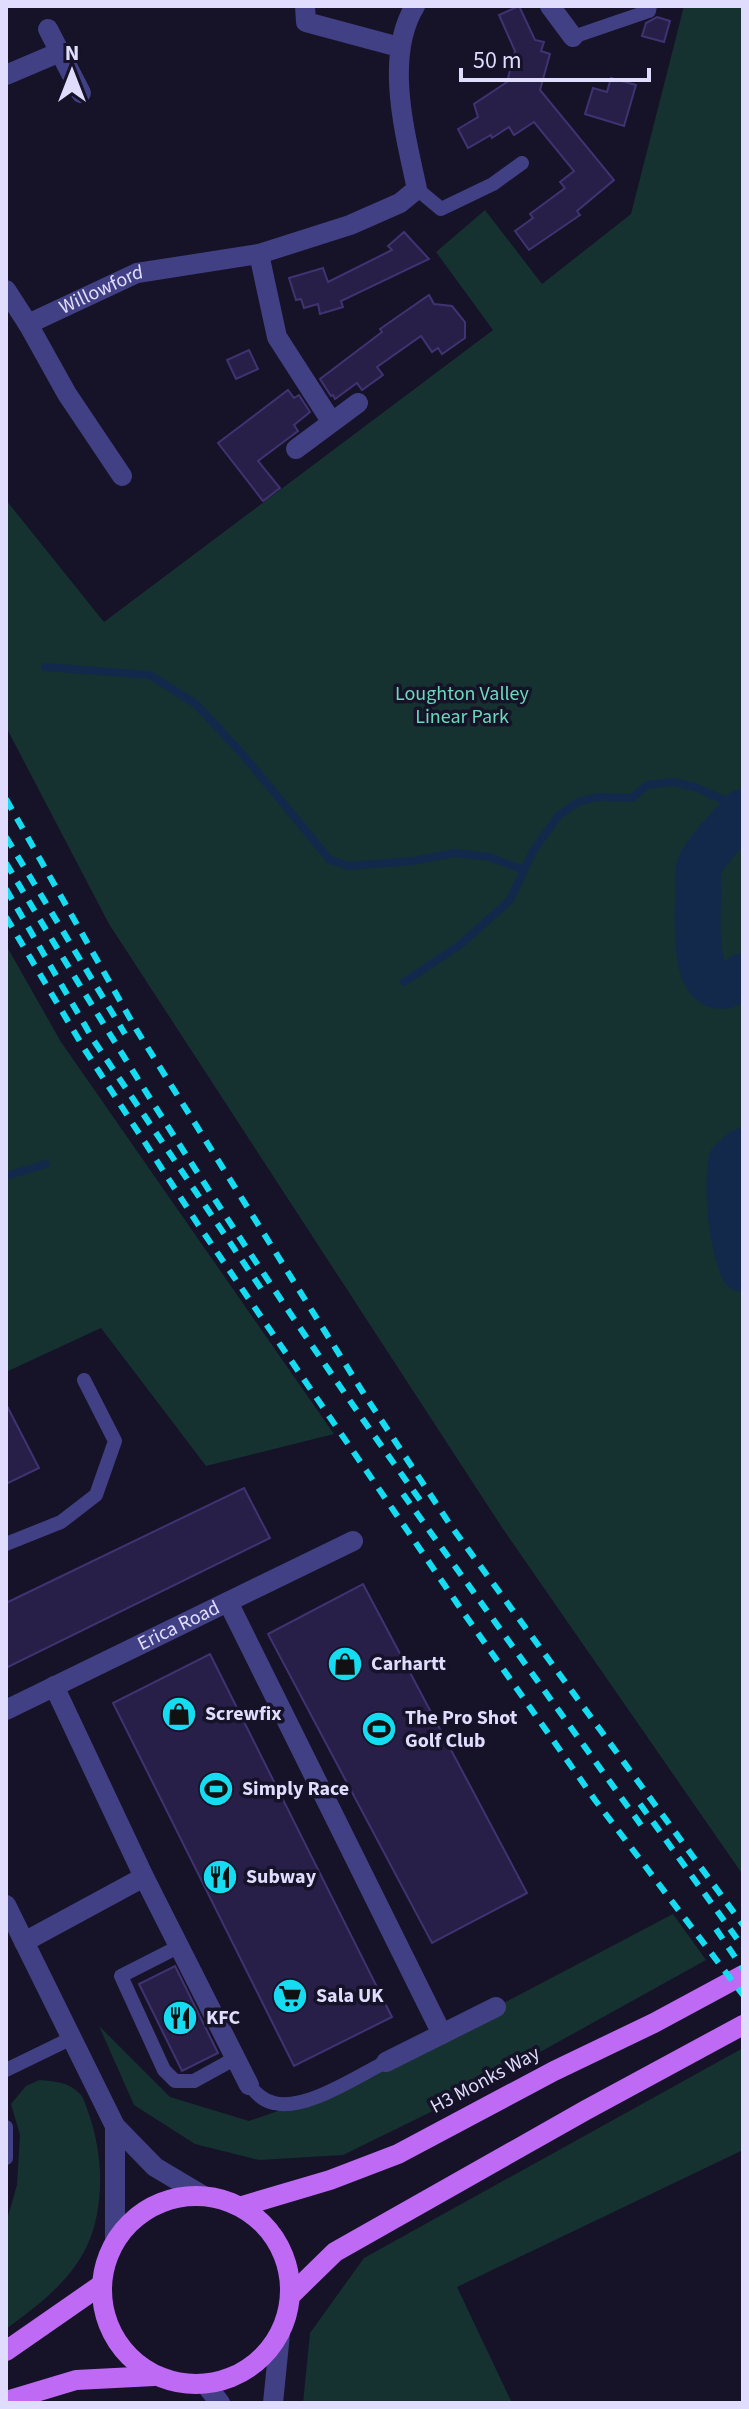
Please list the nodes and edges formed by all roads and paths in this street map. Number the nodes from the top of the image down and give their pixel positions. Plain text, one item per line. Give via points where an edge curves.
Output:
1 (305, 6) edge
2 (415, 6) edge
3 (550, 6) edge
4 (650, 6) edge
5 (48, 29) dead end
6 (573, 37) joint
7 (399, 47) junction
8 (60, 52) junction
9 (6, 75) edge
10 (81, 93) dead end
11 (522, 163) dead end
12 (417, 189) junction
13 (259, 254) junction
14 (6, 290) edge
15 (28, 324) junction
16 (358, 403) dead end
17 (331, 421) junction
18 (296, 449) dead end
19 (122, 476) dead end
20 (84, 1380) dead end
21 (353, 1541) dead end
22 (6, 1544) edge
23 (228, 1602) junction
24 (54, 1686) junction
25 (6, 1710) edge
26 (144, 1877) junction
27 (6, 1905) edge
28 (24, 1942) junction
29 (180, 1946) junction
30 (743, 1975) edge
31 (496, 2007) dead end
32 (743, 2025) edge
33 (442, 2034) junction
34 (72, 2038) junction
35 (234, 2059) junction
36 (386, 2062) joint
37 (6, 2070) edge
38 (249, 2085) joint
39 (115, 2126) junction
40 (6, 2127) edge
41 (6, 2158) edge
42 (202, 2195) junction
43 (242, 2206) junction
44 (115, 2240) junction
45 (101, 2285) junction
46 (291, 2295) junction
47 (280, 2334) junction
48 (6, 2351) edge
49 (154, 2376) junction
50 (206, 2385) junction
51 (6, 2401) edge
52 (220, 2403) edge
53 (273, 2403) edge

1 - 7 street via 306,22
2 - 7 street
3 - 6 street
4 - 6 lane via 649,11
5 - 8 street
7 - 12 street via 403,122
8 - 9 street
8 - 10 street
11 - 12 lane via 441,209
12 - 13 street, Willowford via 400,203 350,225
13 - 15 street, Willowford via 137,273
13 - 17 street via 277,337
14 - 15 street
15 - 19 street
16 - 17 street
17 - 18 street
20 - 22 lane via 115,1441 96,1495 61,1522
21 - 23 street, Erica Road
23 - 24 street, Erica Road
23 - 33 street
24 - 25 street, Erica Road
24 - 26 street
26 - 28 street
26 - 29 street
27 - 28 street
28 - 34 street
29 - 35 street
29 - 35 lane via 121,1976 164,2070 175,2081 194,2081
30 - 43 main road, H3 Monks Way via 398,2154
31 - 33 street
32 - 46 main road via 335,2252
33 - 36 street
34 - 37 lane
34 - 39 street
35 - 38 street
36 - 38 lane via 288,2105 265,2100
39 - 42 street via 155,2167
39 - 44 street
40 - 41 lane
42 - 43 main road
42 - 44 main road via 157,2203 137,2215
43 - 46 main road via 261,2220 286,2258
44 - 45 main road
45 - 48 main road
45 - 49 main road via 113,2336 129,2358
46 - 47 main road
47 - 50 main road via 249,2369
47 - 53 street
49 - 50 main road
49 - 51 main road via 76,2380
50 - 52 street

